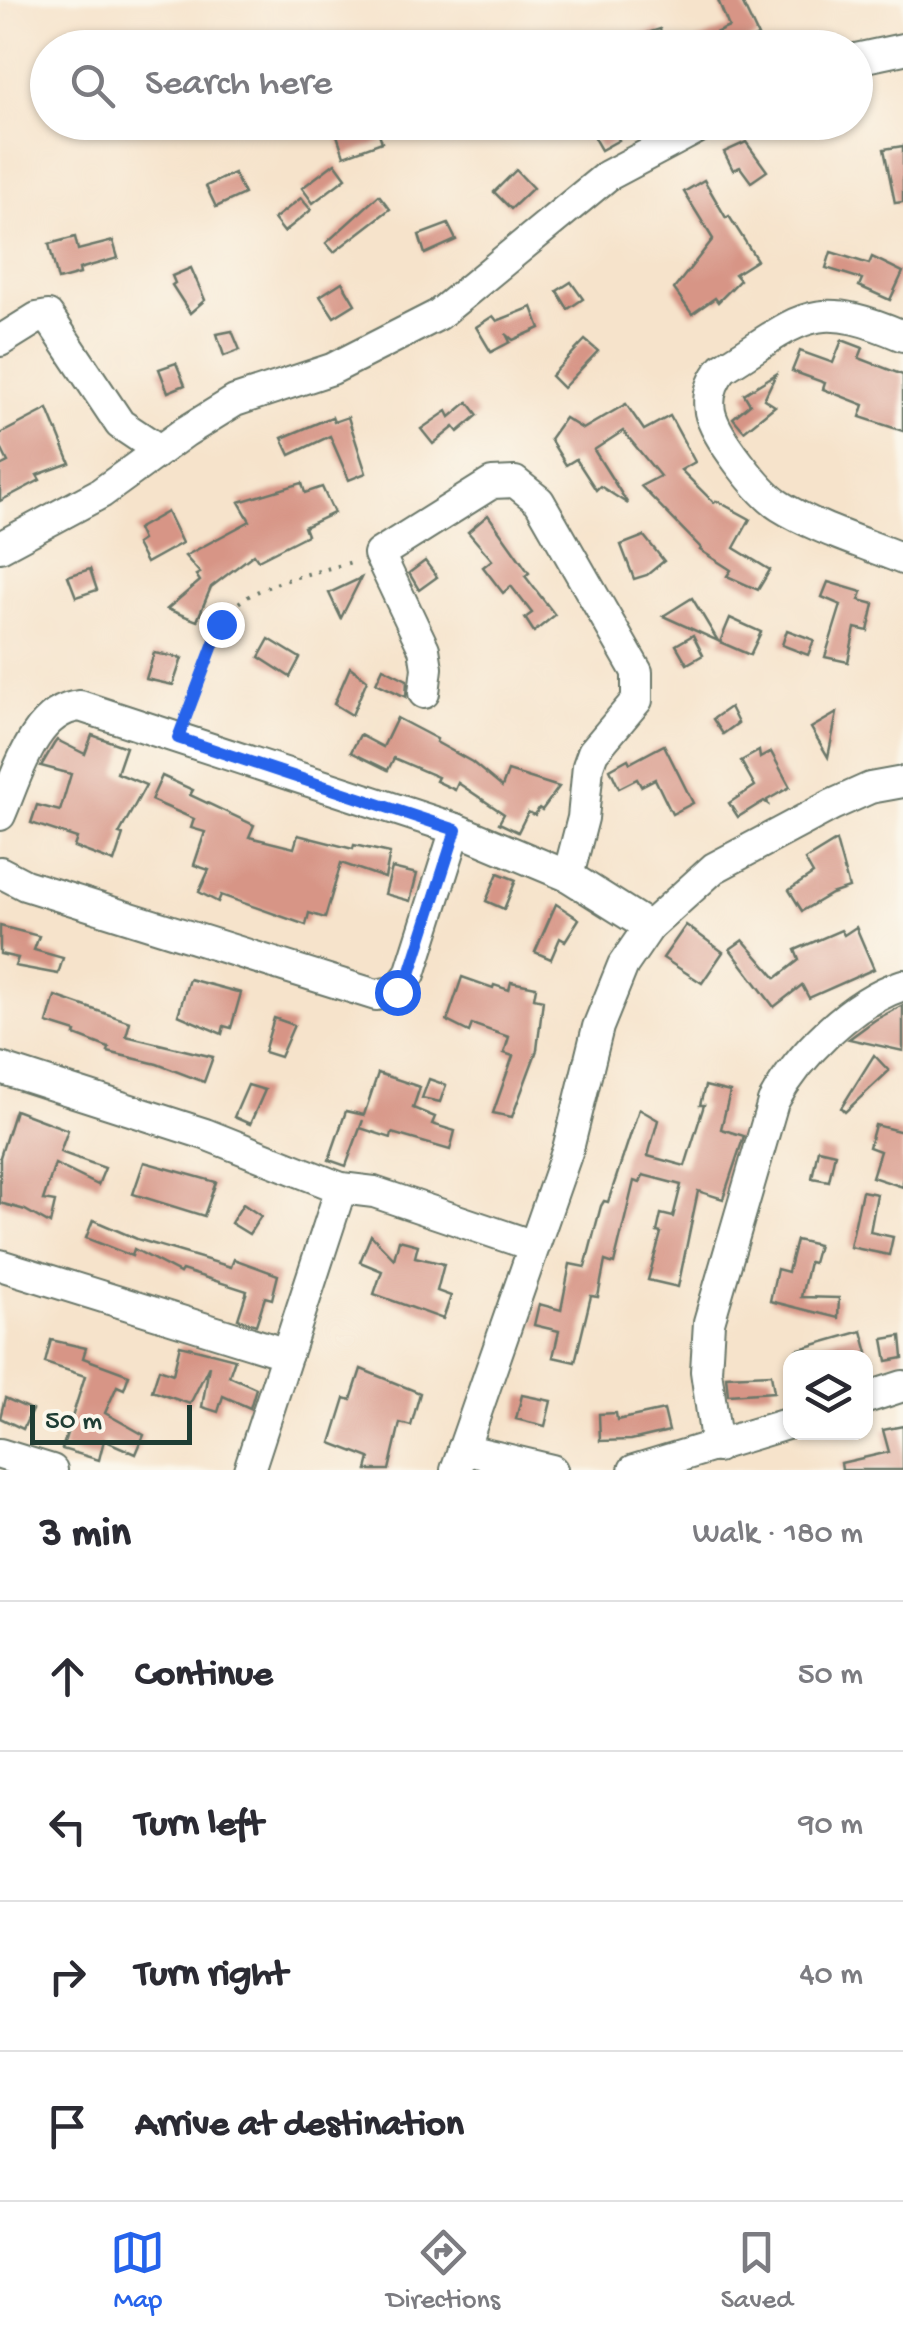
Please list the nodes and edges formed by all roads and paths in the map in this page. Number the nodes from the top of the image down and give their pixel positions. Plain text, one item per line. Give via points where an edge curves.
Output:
1 (903, 49) edge
2 (873, 55) edge
3 (676, 140) edge
4 (903, 336) edge
5 (0, 342) edge
6 (159, 450) junction
7 (0, 548) edge
8 (379, 554) junction
9 (903, 559) edge
10 (424, 693) dead end
11 (178, 738) junction
12 (903, 782) edge
13 (0, 815) edge
14 (456, 830) junction
15 (0, 872) edge
16 (568, 876) junction
17 (648, 927) junction
18 (903, 985) edge
19 (0, 1068) edge
20 (340, 1188) junction
21 (534, 1246) junction
22 (0, 1265) edge
23 (287, 1354) junction
24 (903, 1386) edge
25 (873, 1396) edge
26 (783, 1425) edge
27 (718, 1446) junction
28 (0, 1454) edge
29 (460, 1460) edge
30 (52, 1470) edge
31 (248, 1470) edge
32 (552, 1470) edge
33 (634, 1470) edge

1 - 2 street
3 - 6 street via 607,176 438,315 332,369 235,401
4 - 9 street via 847,316 803,318 722,368 710,394 715,425 765,494 787,510
5 - 6 street via 48,316 120,424
6 - 7 street via 101,494
8 - 10 street via 424,649
8 - 11 path via 234,604
8 - 16 street via 492,483 515,482 538,500 637,672 639,687 632,710 593,752
11 - 13 street via 67,707 40,726
11 - 14 street
12 - 17 street via 832,805 714,868
14 - 15 street via 410,974 386,995 269,963
14 - 16 street
16 - 17 street
17 - 21 street via 598,1027 568,1149
18 - 27 street via 868,1002 808,1051 773,1102 708,1322 706,1371
19 - 20 street via 205,1134
20 - 21 street via 374,1192
20 - 23 street
21 - 29 street
22 - 23 street
23 - 31 street
24 - 25 street
26 - 27 street
27 - 33 street
28 - 30 street
29 - 32 street

